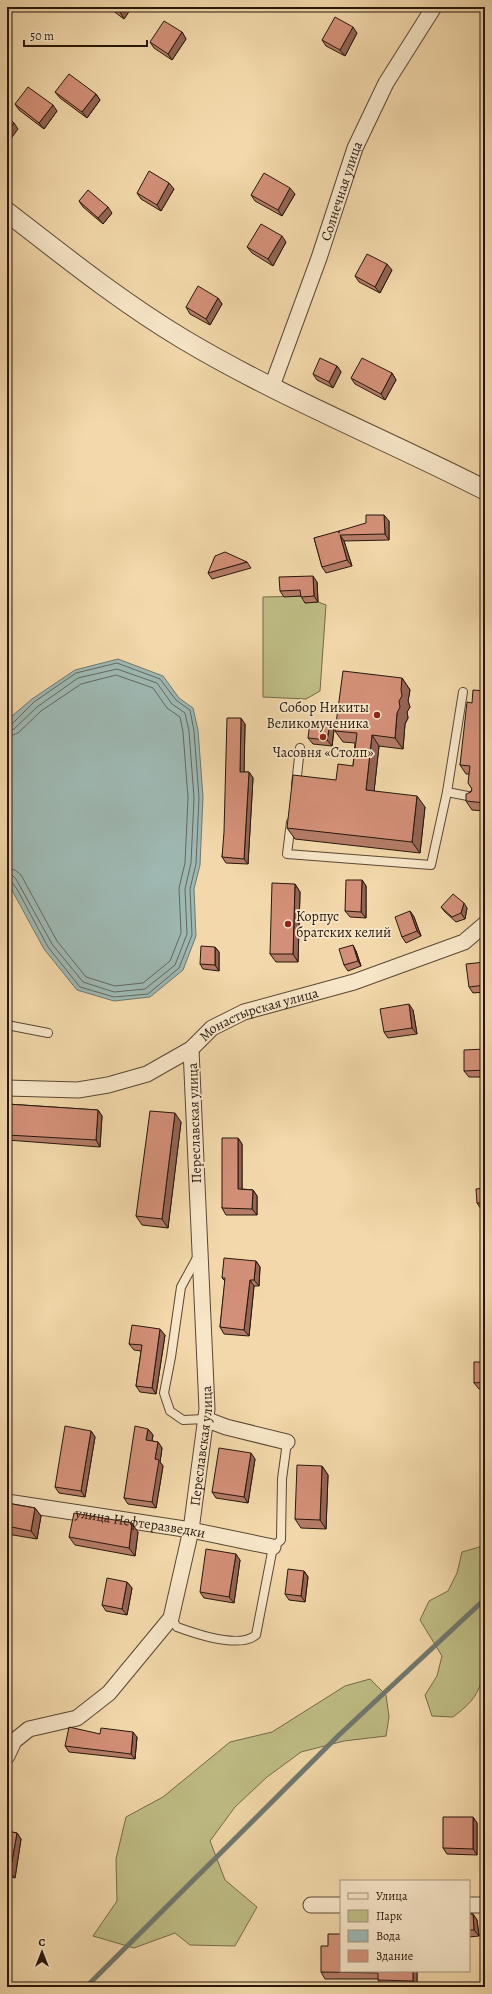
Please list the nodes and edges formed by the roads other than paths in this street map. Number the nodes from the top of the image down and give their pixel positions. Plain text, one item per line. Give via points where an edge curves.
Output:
1 (434, 7) edge
2 (7, 212) edge
3 (272, 386) junction
4 (485, 490) edge
5 (463, 692) dead end
6 (300, 748) dead end
7 (447, 792) junction
8 (295, 794) edge
9 (473, 797) edge
10 (292, 816) edge
11 (485, 924) edge
12 (7, 1025) edge
13 (48, 1033) dead end
14 (191, 1049) junction
15 (7, 1088) edge
16 (200, 1252) junction
17 (206, 1419) junction
18 (287, 1442) joint
19 (7, 1502) edge
20 (191, 1530) junction
21 (273, 1547) junction
22 (171, 1618) junction
23 (7, 1756) edge
24 (312, 1905) dead end
25 (340, 1905) edge
26 (470, 1905) edge
27 (485, 1905) edge

1 - 3 street, Солнечная улица via 386,83 355,148 319,258
2 - 3 street via 86,273 155,321 212,356
3 - 4 street
5 - 7 lane
6 - 8 lane
7 - 9 lane
7 - 10 lane via 431,865 287,854
11 - 14 street, Монастырская улица via 464,942 354,982 244,1012 212,1028
12 - 13 lane
14 - 15 street, Монастырская улица via 147,1074 108,1085 78,1090
14 - 16 street, Переславская улица
16 - 17 street, Переславская улица
16 - 17 lane via 181,1287 164,1393 170,1411 183,1420
17 - 18 street via 226,1427
17 - 20 street, Переславская улица
18 - 21 lane via 282,1478 281,1540
19 - 20 street, улица Нефтеразведки
20 - 21 street, улица Нефтеразведки
20 - 22 street, Переславская улица
21 - 22 lane via 256,1635 250,1639 224,1639 196,1634 177,1627
22 - 23 street, Переславская улица via 109,1693 77,1718 30,1728 14,1741
24 - 25 street
26 - 27 street

